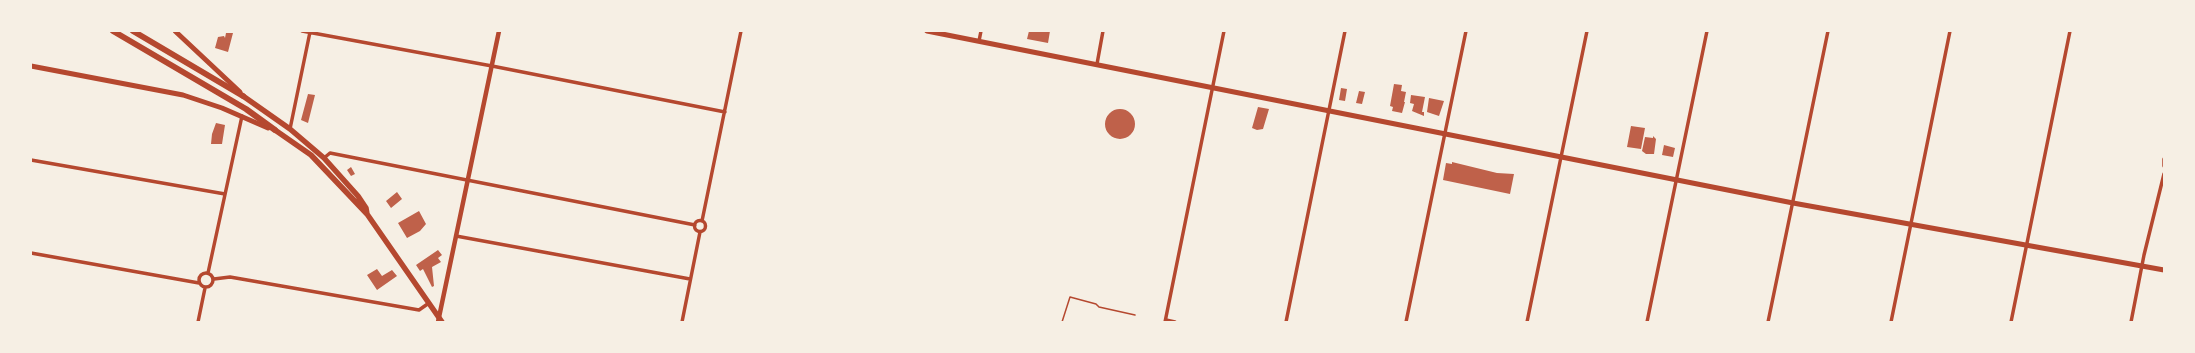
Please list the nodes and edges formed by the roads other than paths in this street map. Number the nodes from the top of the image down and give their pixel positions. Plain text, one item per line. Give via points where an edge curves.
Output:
1 (113, 31) edge
2 (133, 31) edge
3 (175, 31) edge
4 (302, 31) edge
5 (499, 31) edge
6 (741, 31) edge
7 (927, 31) edge
8 (981, 31) edge
9 (1103, 31) edge
10 (1224, 31) edge
11 (1345, 31) edge
12 (1466, 31) edge
13 (1587, 31) edge
14 (1707, 31) edge
15 (1828, 31) edge
16 (1950, 31) edge
17 (2070, 31) edge
18 (310, 32) edge
19 (979, 41) junction
20 (1097, 64) junction
21 (31, 66) edge
22 (492, 66) junction
23 (1213, 88) junction
24 (243, 96) junction
25 (725, 112) junction
26 (1330, 112) junction
27 (242, 116) junction
28 (290, 129) junction
29 (275, 130) junction
30 (1445, 133) junction
31 (1562, 156) junction
32 (324, 158) junction
33 (2164, 159) edge
34 (31, 160) edge
35 (2164, 166) edge
36 (2164, 174) edge
37 (468, 180) junction
38 (1676, 180) junction
39 (225, 194) junction
40 (1792, 204) junction
41 (367, 214) junction
42 (702, 221) junction
43 (695, 225) junction
44 (1911, 225) junction
45 (700, 232) junction
46 (456, 236) junction
47 (2026, 246) junction
48 (31, 253) edge
49 (2142, 266) junction
50 (2164, 270) edge
51 (208, 273) junction
52 (214, 279) junction
53 (690, 279) junction
54 (200, 283) junction
55 (205, 288) junction
56 (429, 303) junction
57 (439, 320) edge
58 (1166, 321) edge
59 (198, 322) edge
60 (682, 322) edge
61 (1175, 322) edge
62 (1286, 322) edge
63 (1406, 322) edge
64 (1527, 322) edge
65 (1647, 322) edge
66 (1768, 322) edge
67 (1891, 322) edge
68 (2011, 322) edge
69 (2131, 322) edge

1 - 29 highway via 246,109
2 - 24 highway
3 - 24 main road
4 - 18 street
5 - 22 street
6 - 25 street
7 - 19 main road
8 - 19 street
9 - 20 street
10 - 23 street
11 - 26 street
12 - 30 street
13 - 31 street
14 - 38 street
15 - 40 street
16 - 44 street
17 - 47 street
18 - 22 street
18 - 28 street
19 - 20 main road
20 - 23 main road
21 - 27 main road via 183,96
22 - 25 street
22 - 37 street
23 - 26 main road
23 - 58 street
24 - 28 main road
25 - 42 street
26 - 30 main road
26 - 62 street
27 - 29 main road
27 - 39 street
28 - 32 main road
29 - 41 main road via 311,155
30 - 31 main road
30 - 63 street
31 - 38 main road
31 - 64 street
32 - 37 street via 330,153
32 - 41 main road via 358,196
33 - 35 street
34 - 39 street
36 - 49 street
37 - 43 street
37 - 46 street
38 - 40 main road
38 - 65 street
39 - 51 street
40 - 44 main road
40 - 66 street
41 - 56 main road
42 - 43 street
42 - 45 street via 706,227
43 - 45 street via 696,230
44 - 47 main road
44 - 67 street
45 - 53 street
46 - 53 street
46 - 57 street
47 - 49 main road
47 - 68 street
48 - 54 street
49 - 50 main road
49 - 69 street
51 - 52 street
51 - 54 street via 200,276
52 - 55 street via 212,285
52 - 56 street via 230,277 418,310
53 - 60 street
54 - 55 street
55 - 59 street
56 - 57 main road
58 - 61 street

